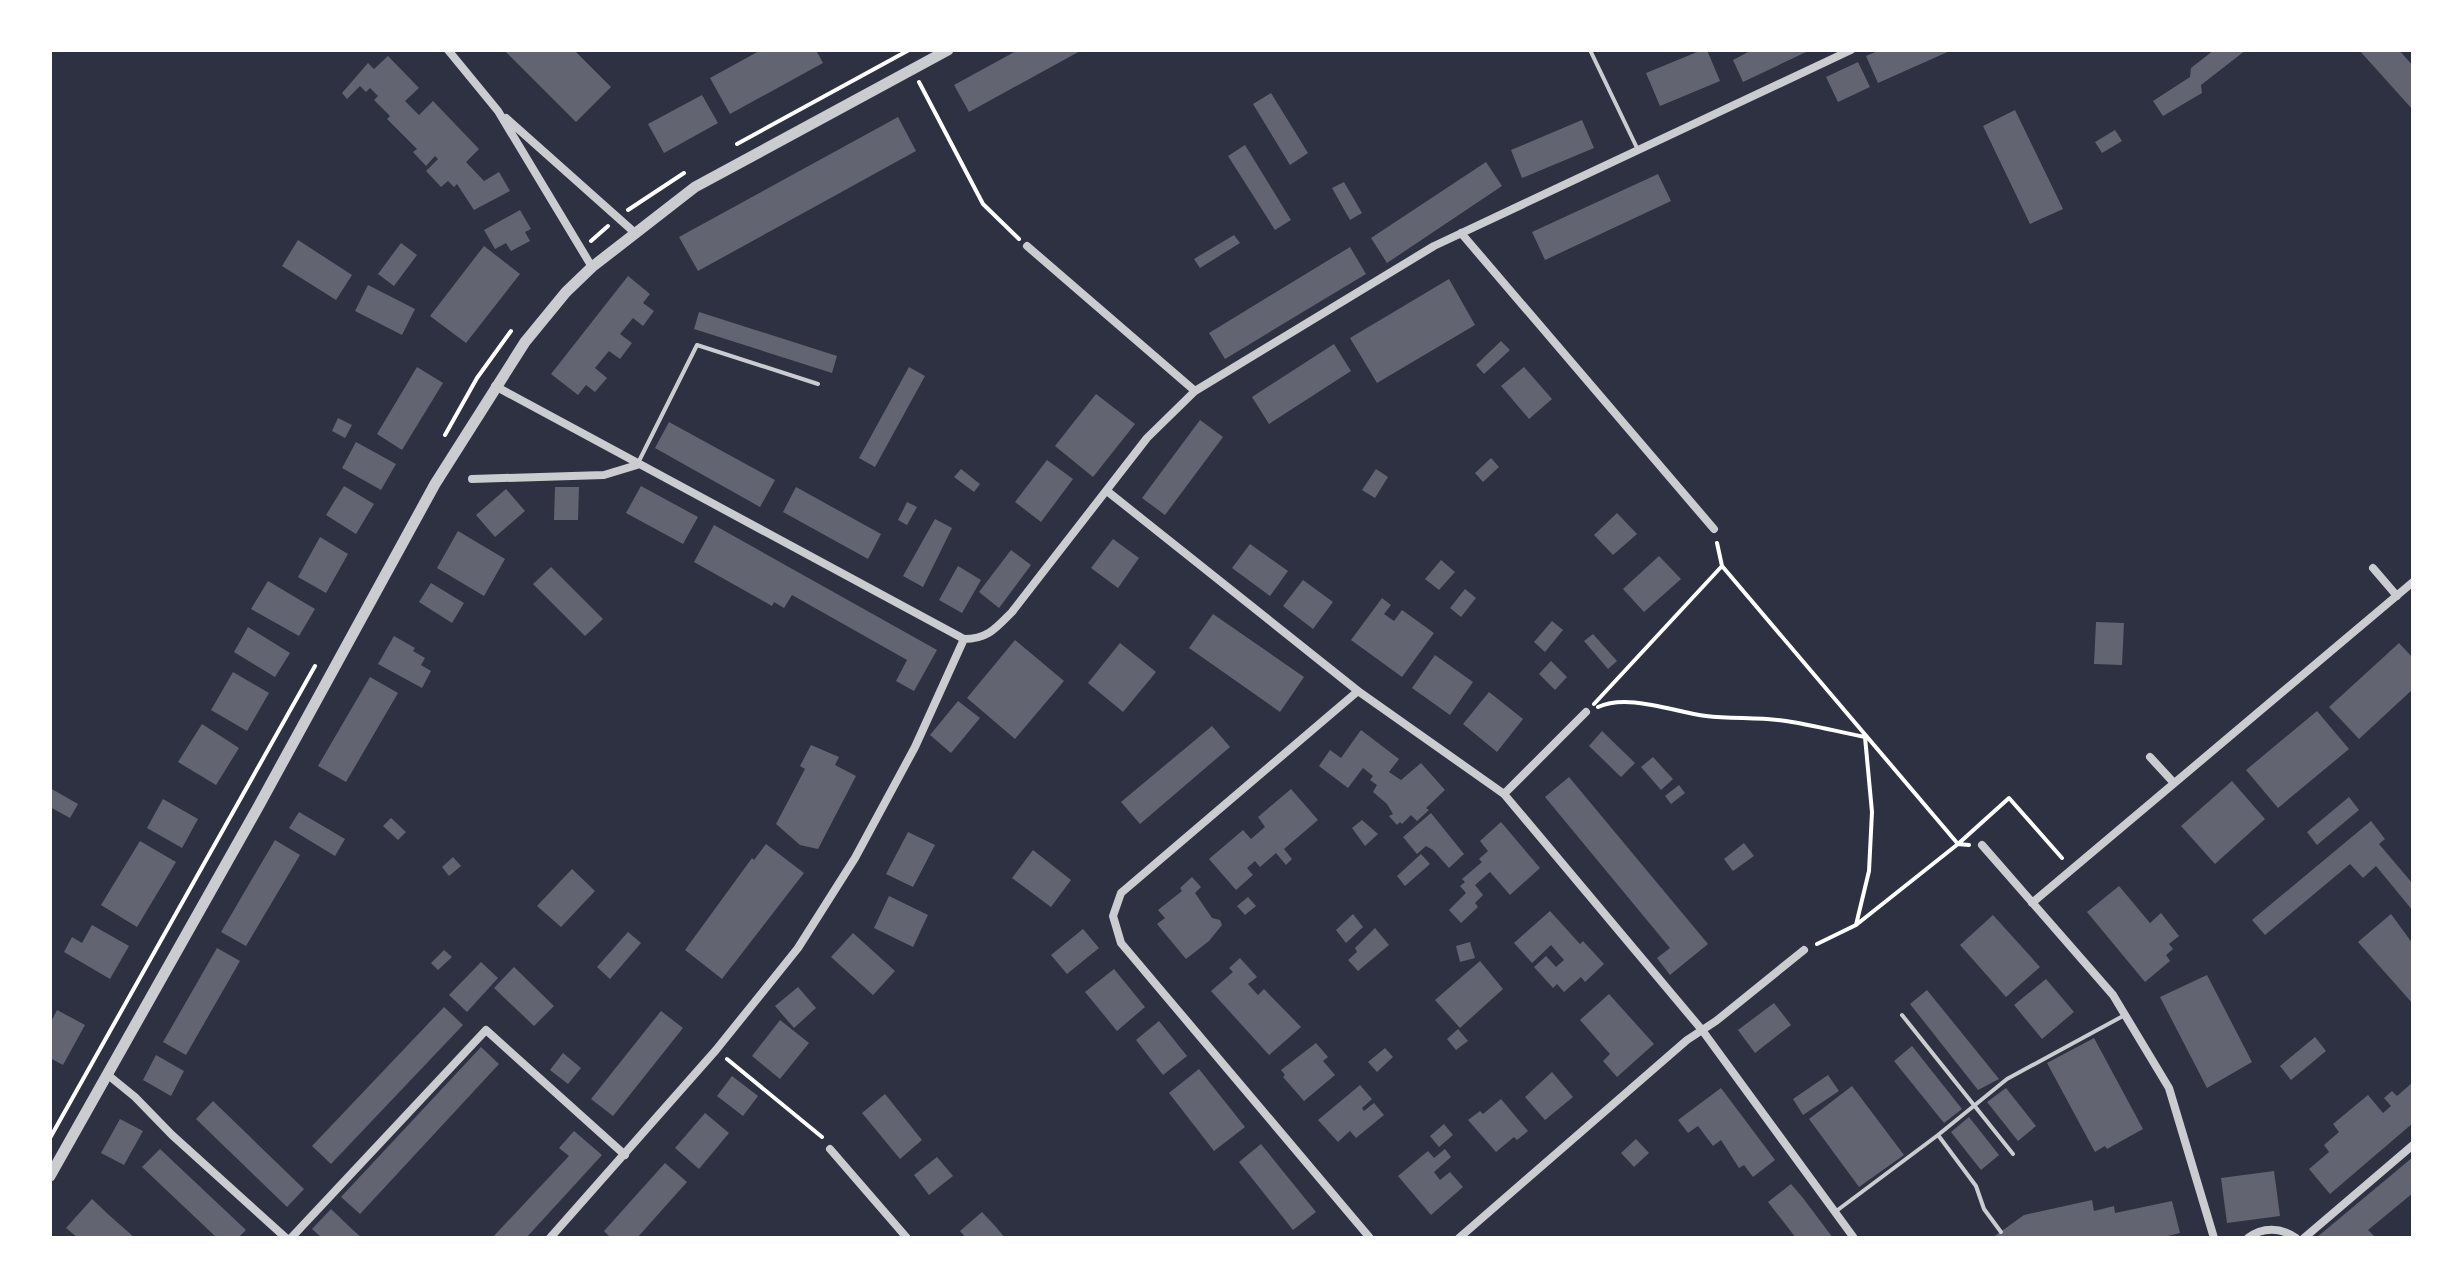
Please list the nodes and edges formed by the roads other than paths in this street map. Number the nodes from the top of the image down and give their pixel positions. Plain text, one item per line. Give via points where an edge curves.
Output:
1 (448, 50) edge
2 (948, 50) edge
3 (1590, 50) edge
4 (1851, 50) edge
5 (498, 111) junction
6 (1638, 150) junction
7 (634, 232) junction
8 (1461, 233) junction
9 (1027, 246) road end
10 (592, 267) junction
11 (818, 384) dead end
12 (495, 386) junction
13 (1195, 391) junction
14 (637, 465) junction
15 (472, 479) dead end
16 (1107, 491) junction
17 (1714, 529) road end
18 (2373, 568) dead end
19 (2413, 582) edge
20 (2397, 596) junction
21 (964, 639) junction
22 (1358, 691) junction
23 (1586, 712) road end
24 (2150, 757) dead end
25 (2174, 783) junction
26 (1504, 794) junction
27 (1982, 845) road end
28 (2032, 903) junction
29 (1804, 950) road end
30 (1902, 1015) dead end
31 (2126, 1015) junction
32 (1702, 1030) junction
33 (108, 1075) junction
34 (1975, 1105) junction
35 (1938, 1135) junction
36 (2413, 1145) edge
37 (830, 1149) road end
38 (2013, 1154) dead end
39 (625, 1155) junction
40 (50, 1176) edge
41 (1835, 1212) junction
42 (2001, 1232) dead end
43 (289, 1238) edge
44 (550, 1238) edge
45 (907, 1238) edge
46 (1370, 1238) edge
47 (1459, 1238) edge
48 (1854, 1238) edge
49 (2214, 1238) edge
50 (2248, 1238) edge
51 (2296, 1238) edge
52 (2304, 1238) edge

1 - 5 street
2 - 7 street via 695,187
3 - 6 lane
4 - 6 street
5 - 7 street
5 - 10 street
6 - 8 street
7 - 10 street
8 - 13 street
8 - 17 street
9 - 13 street
10 - 12 street via 525,342
11 - 14 lane via 697,345
12 - 14 street
12 - 33 street via 435,484
13 - 16 street via 1147,438
14 - 15 street via 604,475
14 - 21 street
16 - 21 street via 1012,612 994,630 978,639
16 - 22 street
18 - 20 street
19 - 20 street
20 - 25 street
21 - 39 street via 915,747 798,948
22 - 26 street
22 - 46 street via 1121,893 1113,916 1121,943
23 - 26 street
24 - 25 street
25 - 28 street
26 - 32 street
27 - 28 street
28 - 31 street
29 - 32 street
30 - 34 lane
31 - 34 lane via 2007,1079
31 - 49 street via 2169,1088
32 - 41 street
32 - 47 street
33 - 40 street
33 - 43 street
34 - 35 lane
34 - 38 lane
35 - 41 lane
35 - 42 lane via 1976,1186
36 - 52 street
37 - 45 street
39 - 43 street via 486,1030
39 - 44 street
41 - 48 street
50 - 51 street via 2268,1229

